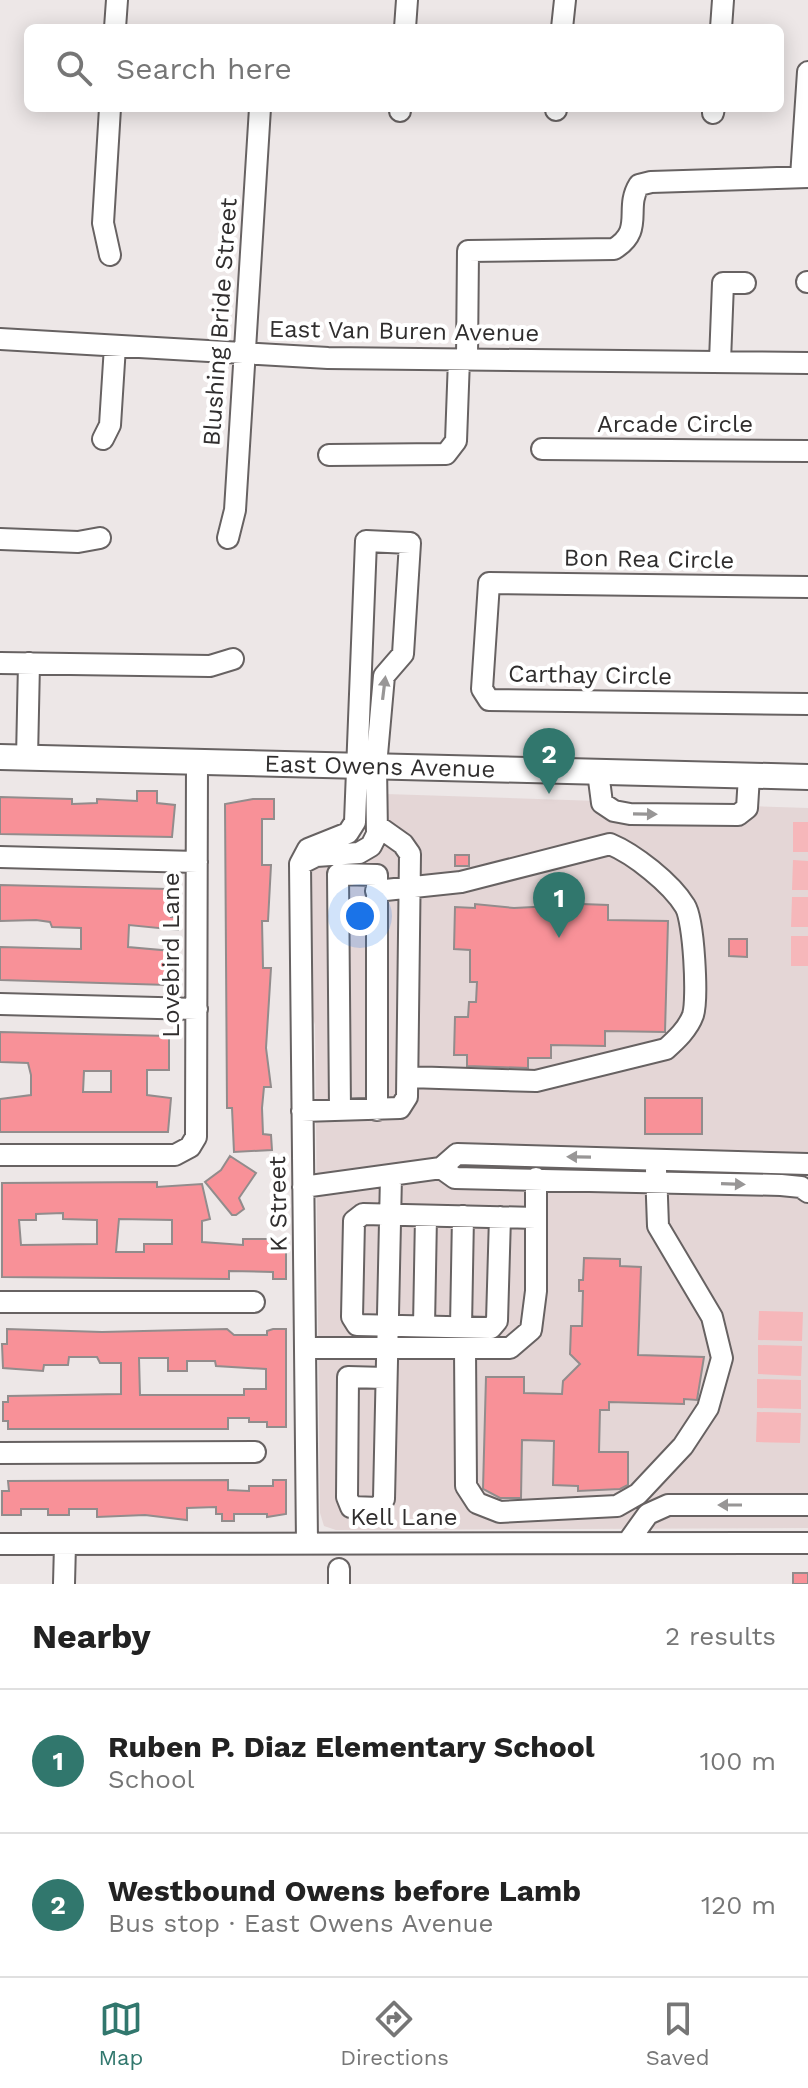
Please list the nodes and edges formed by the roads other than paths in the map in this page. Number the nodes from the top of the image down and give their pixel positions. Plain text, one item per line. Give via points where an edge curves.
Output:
1 (117, 0) edge
2 (407, 0) edge
3 (565, 0) edge
4 (723, 0) edge
5 (115, 24) edge
6 (405, 24) edge
7 (562, 24) edge
8 (721, 24) edge
9 (808, 72) edge
10 (110, 112) edge
11 (260, 112) edge
12 (804, 177) edge
13 (110, 255) dead end
14 (745, 283) dead end
15 (0, 339) edge
16 (115, 346) junction
17 (245, 354) junction
18 (463, 358) junction
19 (720, 361) junction
20 (808, 363) edge
21 (103, 439) dead end
22 (542, 449) dead end
23 (808, 451) edge
24 (329, 455) dead end
25 (100, 538) dead end
26 (228, 538) dead end
27 (0, 539) edge
28 (489, 583) joint
29 (808, 587) edge
30 (233, 659) dead end
31 (0, 663) edge
32 (29, 663) junction
33 (808, 704) edge
34 (0, 757) edge
35 (27, 758) junction
36 (197, 762) junction
37 (366, 766) junction
38 (598, 772) junction
39 (749, 776) junction
40 (808, 777) edge
41 (379, 827) junction
42 (0, 857) edge
43 (197, 862) junction
44 (300, 864) junction
45 (410, 889) junction
46 (376, 891) junction
47 (0, 1004) edge
48 (197, 1009) junction
49 (408, 1077) junction
50 (340, 1110) junction
51 (377, 1110) junction
52 (302, 1111) junction
53 (0, 1155) edge
54 (657, 1158) junction
55 (808, 1164) edge
56 (441, 1168) junction
57 (391, 1176) junction
58 (536, 1178) junction
59 (656, 1182) junction
60 (303, 1187) junction
61 (808, 1192) edge
62 (390, 1215) junction
63 (426, 1216) junction
64 (463, 1216) junction
65 (500, 1217) junction
66 (536, 1218) junction
67 (0, 1302) edge
68 (254, 1302) dead end
69 (388, 1325) junction
70 (424, 1326) junction
71 (461, 1327) junction
72 (305, 1348) junction
73 (387, 1348) junction
74 (465, 1349) junction
75 (386, 1378) junction
76 (255, 1452) dead end
77 (0, 1453) edge
78 (808, 1505) edge
79 (628, 1542) junction
80 (307, 1543) junction
81 (808, 1543) edge
82 (0, 1544) edge
83 (65, 1544) junction
84 (64, 1584) edge

1 - 5 street
2 - 6 street
3 - 7 street
4 - 8 street
9 - 12 street
10 - 13 street via 103,223
11 - 17 street, Blushing Bride Street
12 - 18 street via 639,185 633,227 627,241 614,249 468,251
14 - 19 street via 723,283
15 - 16 street, East Van Buren Avenue
16 - 17 street, East Van Buren Avenue
16 - 21 street via 110,425
17 - 18 street, East Van Buren Avenue
17 - 26 street, Blushing Bride Street via 235,510
18 - 19 street, East Van Buren Avenue
18 - 24 street via 456,441 446,454
19 - 20 street, East Van Buren Avenue
22 - 23 street, Arcade Circle
25 - 27 street
28 - 29 street, Bon Rea Circle
28 - 33 street, Carthay Circle via 482,689 489,700
30 - 32 street via 210,666
31 - 32 street
32 - 35 street
34 - 35 main road, East Owens Avenue
35 - 36 main road, East Owens Avenue
36 - 37 main road, East Owens Avenue
36 - 43 street, Lovebird Lane
37 -> 37 street via 384,676 403,654 410,543 366,541
37 - 38 main road, East Owens Avenue
37 - 41 street
37 - 44 street via 348,833 308,849
38 - 39 main road, East Owens Avenue
38 -> 39 street via 599,799 614,811 733,817 747,808
39 - 40 main road, East Owens Avenue
41 - 44 street via 371,846 359,853 316,856
41 - 45 street via 410,854
42 - 43 street
43 - 48 street, Lovebird Lane
44 - 52 street, K Street
45 - 46 street
45 - 49 street
45 - 49 street via 461,882 591,846 610,844 632,853 684,903 693,921 693,1015 666,1049 536,1081
46 - 50 street via 377,875 338,874
46 - 51 street
47 - 48 street
48 - 53 street, Lovebird Lane via 198,1126 190,1147 175,1155
49 - 51 street via 407,1097 400,1108
50 - 51 street
50 - 52 street
52 - 60 street, K Street
54 - 55 street
54 -> 56 street via 457,1154
54 - 59 street
56 - 57 street
56 - 58 street via 455,1178
57 - 60 street
57 - 62 street
58 - 59 street
58 - 66 street
59 -> 61 street via 801,1187
59 - 74 street via 658,1226 712,1317 722,1358 708,1408 683,1446 638,1494 603,1507 500,1512 477,1503 466,1486
60 - 72 street, K Street
62 - 63 street
62 - 69 street
62 - 69 street via 363,1214 354,1221 353,1237 352,1317 357,1325
63 - 64 street
63 - 70 street
64 - 65 street
64 - 71 street
65 - 66 street
65 - 71 street via 497,1321 491,1328
66 - 74 street via 531,1330 510,1348
67 - 68 street
69 - 70 street
69 - 73 street
70 - 71 street
72 - 73 street
72 - 80 street, K Street
73 - 74 street
73 - 75 street
75 - 75 street via 384,1499 379,1508 351,1507 348,1377
76 - 77 street
78 -> 79 street via 668,1505 648,1514
79 - 80 street, Kell Lane
79 - 81 street, Kell Lane
80 - 83 street, Kell Lane
82 - 83 street, Kell Lane
83 - 84 street

